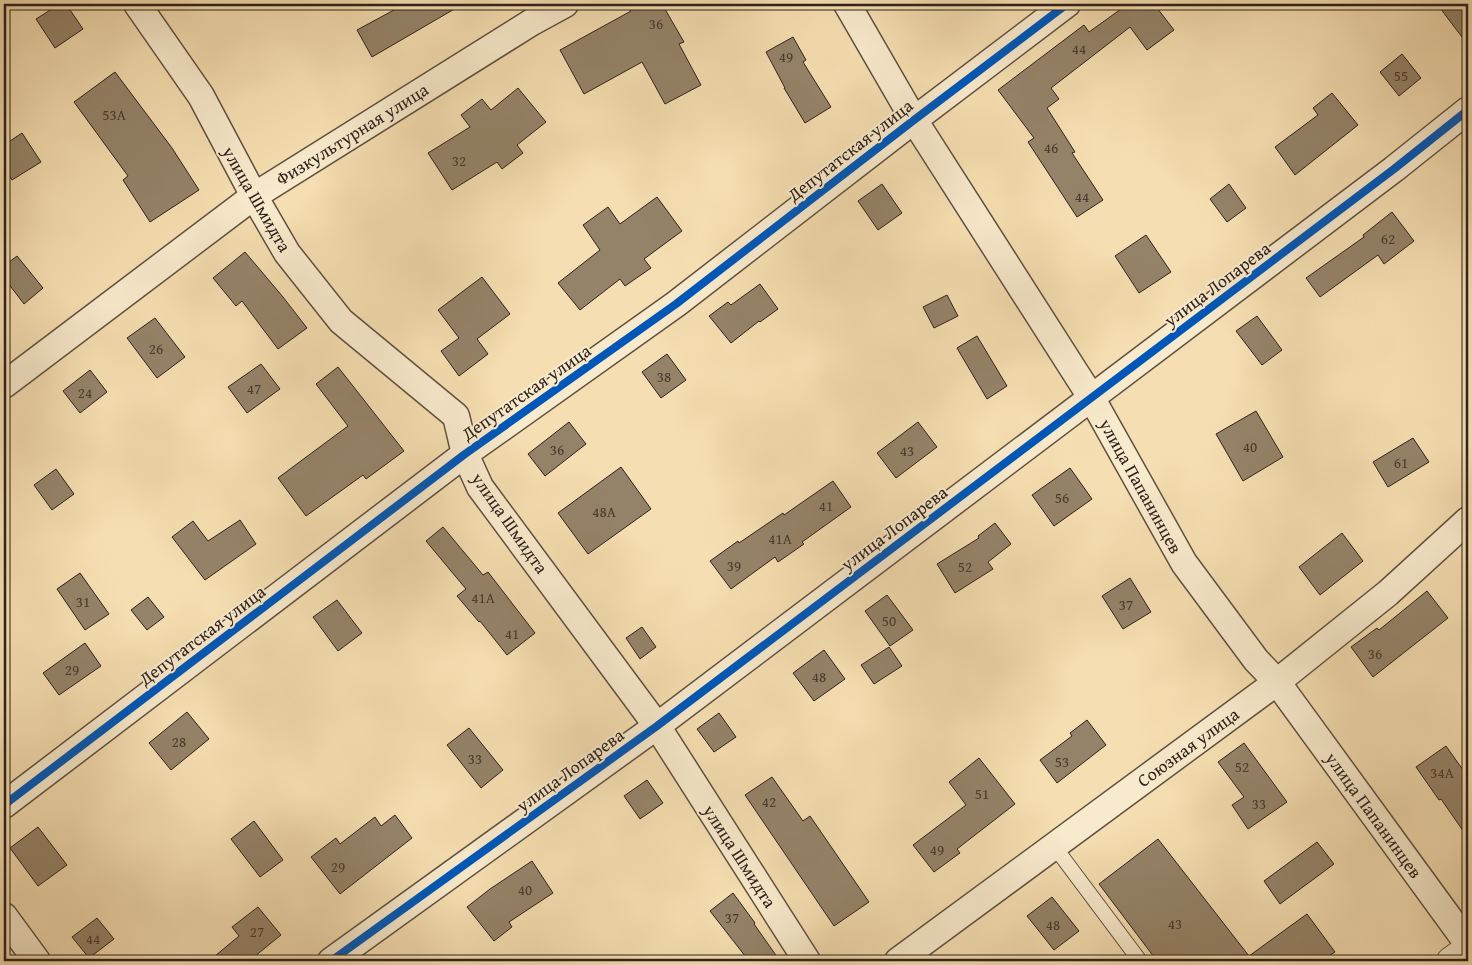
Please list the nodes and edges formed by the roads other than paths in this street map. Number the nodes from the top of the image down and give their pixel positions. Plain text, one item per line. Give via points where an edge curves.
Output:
1 (137, 4) edge
2 (565, 4) edge
3 (847, 4) edge
4 (1067, 4) edge
5 (1468, 110) edge
6 (914, 120) junction
7 (254, 196) junction
8 (4, 386) edge
9 (1091, 397) junction
10 (465, 454) junction
11 (1468, 520) edge
12 (1277, 682) junction
13 (657, 726) junction
14 (4, 805) edge
15 (1054, 846) junction
16 (4, 916) edge
17 (1468, 944) edge
18 (1468, 948) edge
19 (37, 961) edge
20 (331, 961) edge
21 (807, 961) edge
22 (898, 961) edge
23 (1140, 961) edge
24 (1450, 961) edge

1 - 7 street, улица Шмидта via 201,96
2 - 7 street, Физкультурная улица
3 - 6 street, улица Папанинцев
4 - 6 street, Депутатская улица
5 - 9 street, улица Лопарева
6 - 9 street, улица Папанинцев
6 - 10 street, Депутатская улица via 676,304
7 - 8 street, Физкультурная улица
7 - 10 street, улица Шмидта via 287,253 341,321 456,416
9 - 12 street, улица Папанинцев via 1184,563 1256,660
9 - 13 street, улица Лопарева
10 - 13 street, улица Шмидта via 480,487
10 - 14 street, Депутатская улица
11 - 12 street, Союзная улица via 1388,593
12 - 15 street, Союзная улица
12 - 17 street, улица Папанинцев
13 - 20 street, улица Лопарева
13 - 21 street, улица Шмидта
15 - 22 street, Союзная улица
15 - 23 lane
16 - 19 street
18 - 24 street

